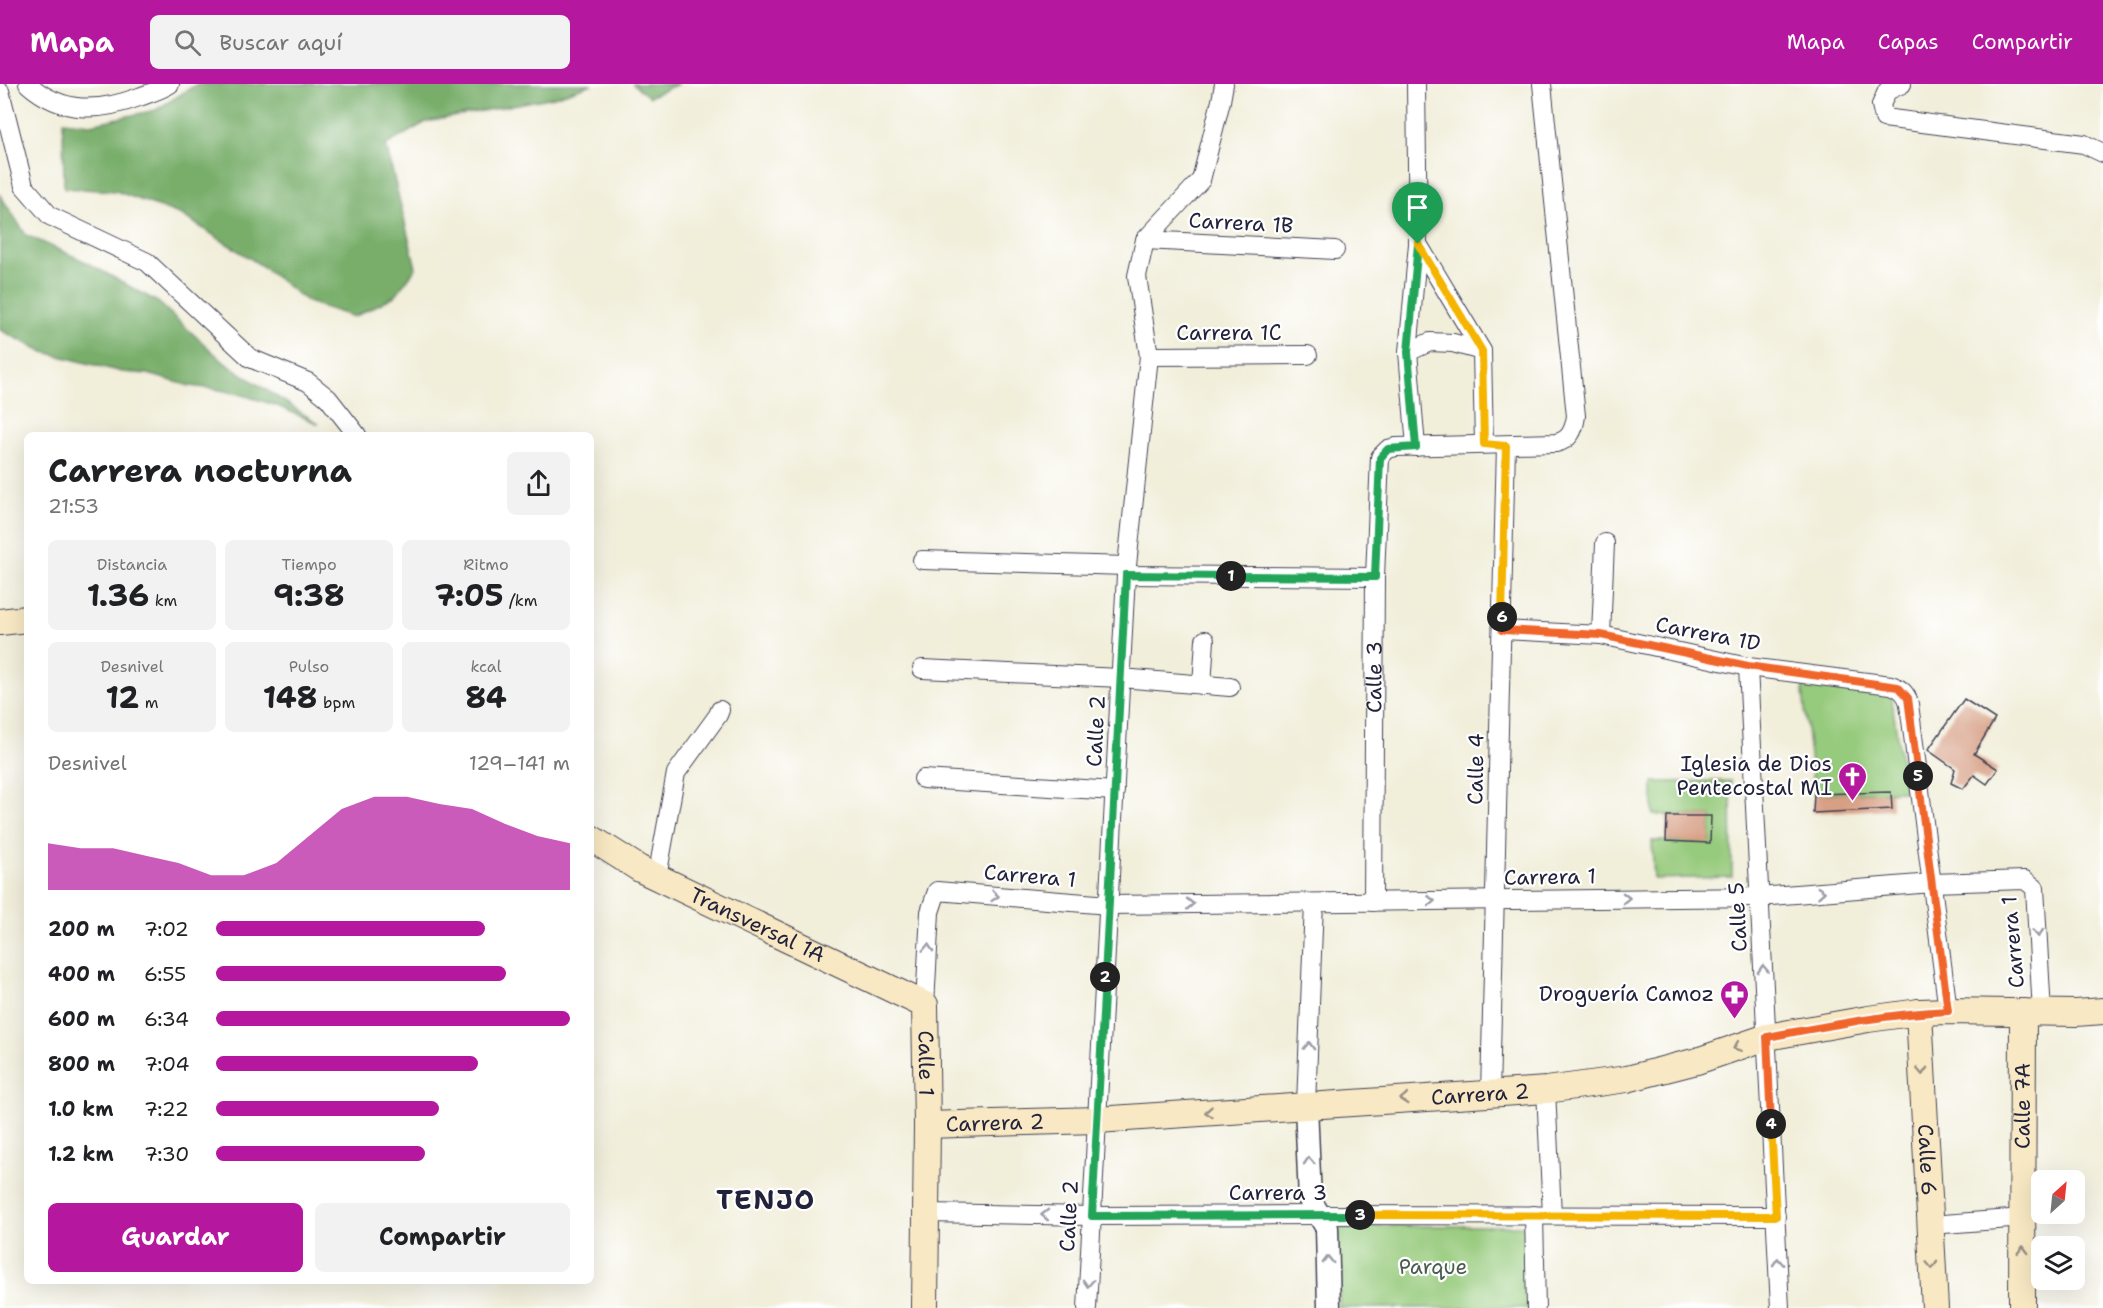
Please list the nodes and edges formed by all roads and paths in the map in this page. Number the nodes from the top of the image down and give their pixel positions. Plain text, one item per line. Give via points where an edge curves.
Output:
1 (28, 84) edge
2 (170, 84) edge
3 (1224, 84) edge
4 (1416, 84) edge
5 (1542, 84) edge
6 (1902, 84) edge
7 (0, 91) edge
8 (2103, 153) edge
9 (1145, 240) junction
10 (1418, 244) junction
11 (1335, 250) dead end
12 (1482, 351) junction
13 (1408, 352) junction
14 (1308, 355) dead end
15 (1149, 356) junction
16 (355, 432) edge
17 (1484, 444) junction
18 (1506, 446) junction
19 (1416, 447) junction
20 (1605, 543) dead end
21 (921, 560) dead end
22 (1127, 570) junction
23 (1375, 577) junction
24 (24, 619) edge
25 (0, 622) edge
26 (1502, 630) junction
27 (1601, 635) junction
28 (1205, 640) dead end
29 (1748, 666) junction
30 (922, 669) dead end
31 (1121, 678) junction
32 (1202, 685) junction
33 (1230, 687) dead end
34 (720, 710) dead end
35 (922, 779) dead end
36 (1115, 791) junction
37 (594, 840) edge
38 (657, 878) junction
39 (1932, 883) junction
40 (937, 891) joint
41 (1759, 897) junction
42 (1495, 900) junction
43 (1373, 902) junction
44 (1314, 903) junction
45 (1109, 905) junction
46 (925, 1005) junction
47 (1948, 1011) junction
48 (2103, 1011) edge
49 (1919, 1012) junction
50 (2032, 1012) junction
51 (1767, 1037) junction
52 (1546, 1090) junction
53 (1490, 1094) junction
54 (1306, 1105) junction
55 (1097, 1120) junction
56 (927, 1125) junction
57 (925, 1213) junction
58 (1319, 1215) junction
59 (1534, 1215) junction
60 (1552, 1215) junction
61 (1092, 1216) junction
62 (1776, 1216) junction
63 (2024, 1218) junction
64 (1930, 1225) junction
65 (925, 1308) edge
66 (1087, 1308) edge
67 (1329, 1308) edge
68 (1536, 1308) edge
69 (1780, 1308) edge
70 (1935, 1308) edge
71 (2022, 1308) edge

1 - 2 street via 58,103 83,109 109,106
3 - 9 street via 1201,180
4 - 10 street
5 - 18 street via 1576,416 1565,441
6 - 8 street via 1887,91 1881,105 1884,118 2085,144
7 - 16 street via 24,186 50,216 147,262 250,358 308,382 328,398
9 - 11 street, Carrera 1B
9 - 15 street, Calle 2 via 1137,276
10 - 12 street
10 - 13 street
12 - 13 street via 1430,342
12 - 17 street
13 - 19 street
14 - 15 street, Carrera 1C
15 - 22 street, Calle 2
17 - 18 street
17 - 19 street
18 - 26 street, Calle 4
19 - 23 street, Calle 3 via 1388,449 1378,463
20 - 27 street
21 - 22 street
22 - 23 street
22 - 31 street, Calle 2
23 - 43 street, Calle 3
24 - 25 main road
26 - 27 street, Carrera 1D
26 - 42 street, Calle 4
27 - 29 street, Carrera 1D
28 - 32 street
29 - 39 street, Carrera 1D via 1891,685 1904,691 1909,704
29 - 41 street, Calle 5
30 - 31 street
31 - 32 street
31 - 36 street, Calle 2
32 - 33 street
34 - 38 street via 676,773
35 - 36 street
36 - 45 street, Calle 2
37 - 38 main road, Transversal 1A
38 - 46 main road, Transversal 1A
41 -> 39 street, Carrera 1
39 - 47 street
39 -> 50 street, Carrera 1 via 2025,880 2035,888
40 -> 45 street, Carrera 1
46 -> 40 street, Calle 1 via 930,912
42 -> 41 street, Carrera 1
51 -> 41 street, Calle 5
43 -> 42 street, Carrera 1
42 - 53 street, Calle 4
43 - 44 street, Carrera 1
45 -> 44 street, Carrera 1
54 -> 44 street
45 - 55 street, Calle 2
46 - 56 main road, Calle 1
47 - 49 main road, Carrera 2
47 - 50 main road, Carrera 2
48 - 50 main road, Carrera 2
49 - 51 main road, Carrera 2
49 -> 64 main road, Calle 6
50 - 63 main road, Calle 7A
51 -> 52 main road, Carrera 2 via 1627,1079
51 - 62 street, Calle 5
52 - 53 main road, Carrera 2
52 - 60 street
53 -> 54 main road, Carrera 2
54 -> 55 main road, Carrera 2
58 -> 54 street via 1310,1200
55 - 56 main road, Carrera 2
55 - 61 street, Calle 2
56 - 57 main road, Calle 1
61 -> 57 street, Carrera 3
57 - 65 main road, Calle 1
58 - 59 street, Carrera 3
58 - 61 street, Carrera 3
67 -> 58 street via 1327,1228
59 - 60 street, Carrera 3
59 - 68 street
60 - 62 street, Carrera 3
61 -> 66 street, Calle 2
69 -> 62 street, Calle 5
63 - 64 street
71 -> 63 main road, Calle 7A
64 -> 70 main road, Calle 6

